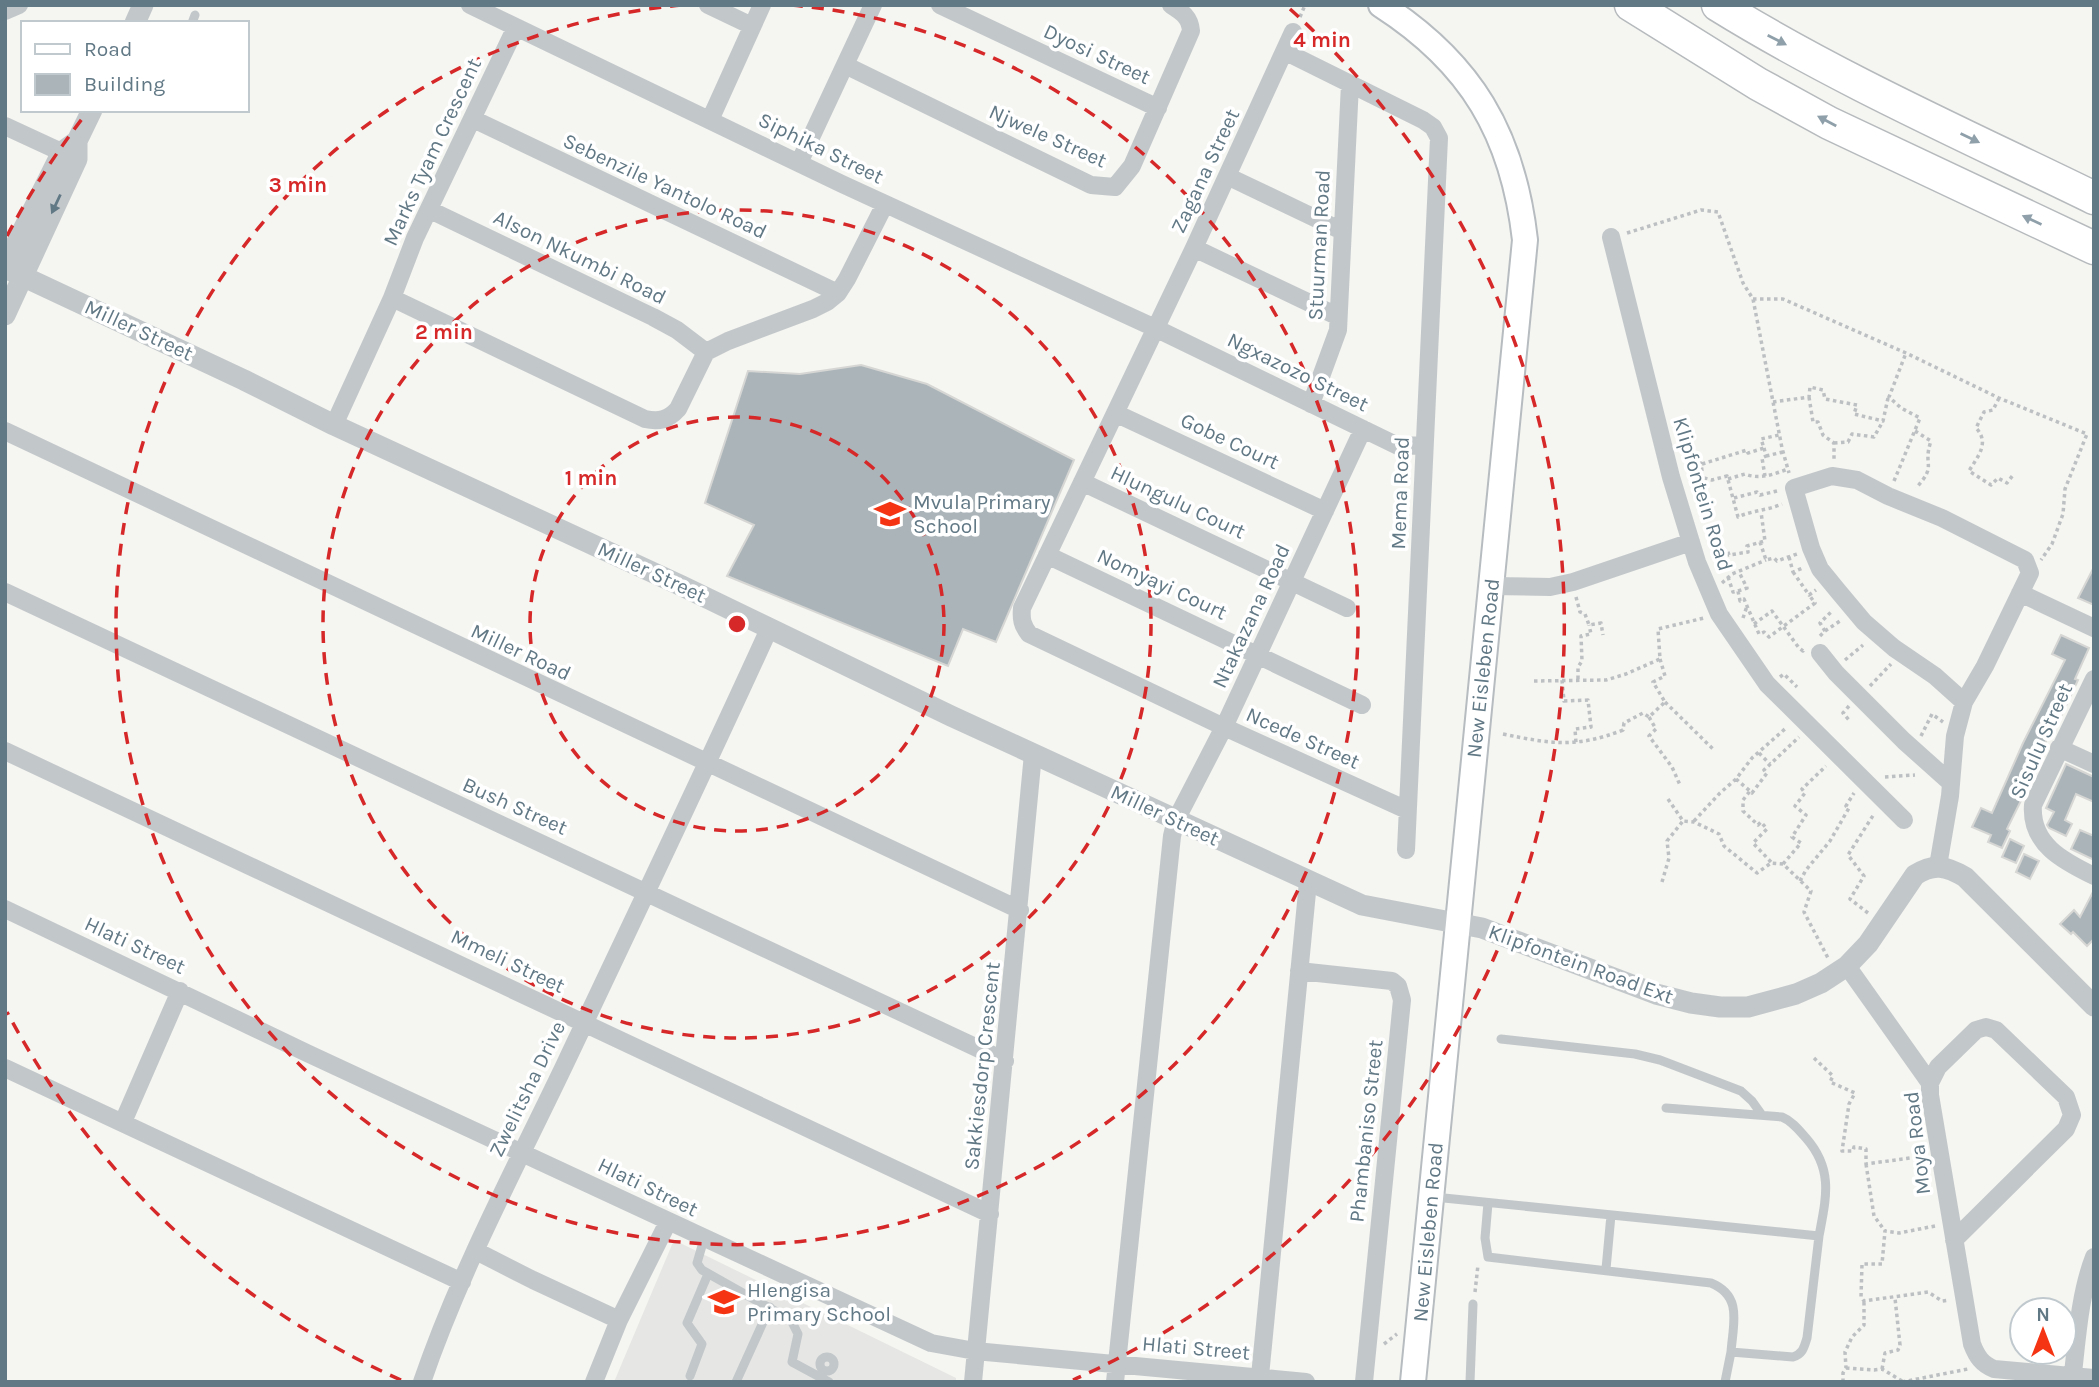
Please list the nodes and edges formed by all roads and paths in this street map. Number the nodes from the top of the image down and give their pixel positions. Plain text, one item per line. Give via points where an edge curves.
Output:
1 (19, 5) edge
2 (144, 5) edge
3 (470, 5) edge
4 (708, 5) edge
5 (762, 5) edge
6 (873, 5) edge
7 (940, 5) edge
8 (1171, 5) edge
9 (1381, 5) edge
10 (1631, 5) edge
11 (1718, 5) edge
12 (5, 10) edge
13 (136, 21) edge
14 (752, 26) junction
15 (516, 27) junction
16 (1293, 32) dead end
17 (1286, 52) junction
18 (845, 65) junction
19 (1350, 84) junction
20 (1158, 108) junction
21 (91, 112) edge
22 (473, 119) junction
23 (710, 120) junction
24 (5, 126) edge
25 (72, 150) junction
26 (799, 163) junction
27 (1227, 176) junction
28 (2094, 198) edge
29 (885, 204) junction
30 (430, 210) junction
31 (1342, 231) junction
32 (1611, 237) joint
33 (1194, 248) junction
34 (2094, 248) edge
35 (12, 270) edge
36 (838, 293) junction
37 (392, 298) junction
38 (1753, 299) junction
39 (5, 315) edge
40 (1337, 316) junction
41 (1155, 328) junction
42 (706, 352) junction
43 (1906, 353) junction
44 (1810, 397) junction
45 (1889, 397) junction
46 (1999, 398) junction
47 (1773, 402) junction
48 (1311, 404) junction
49 (1115, 413) junction
50 (1883, 421) junction
51 (334, 425) junction
52 (1363, 429) junction
53 (5, 431) edge
54 (1915, 431) junction
55 (2087, 434) junction
56 (1779, 435) junction
57 (2094, 438) edge
58 (1834, 443) junction
59 (1424, 446) junction
60 (1764, 448) junction
61 (1692, 450) dead end
62 (1783, 452) junction
63 (1766, 456) junction
64 (1702, 464) junction
65 (1788, 469) junction
66 (2012, 475) dead end
67 (1765, 476) junction
68 (1832, 476) junction
69 (1704, 478) junction
70 (1728, 479) junction
71 (1082, 482) junction
72 (1916, 488) dead end
73 (1795, 493) junction
74 (1888, 496) junction
75 (1734, 498) junction
76 (1325, 512) junction
77 (1761, 512) junction
78 (1704, 522) dead end
79 (1760, 542) junction
80 (1809, 542) junction
81 (1701, 547) junction
82 (1047, 555) junction
83 (1766, 561) junction
84 (1740, 572) junction
85 (2031, 573) junction
86 (1728, 577) junction
87 (1293, 581) junction
88 (1573, 582) junction
89 (1492, 586) junction
90 (1738, 591) junction
91 (5, 592) edge
92 (1709, 592) junction
93 (2020, 593) junction
94 (1809, 595) dead end
95 (1845, 599) junction
96 (1348, 608) dead end
97 (1719, 614) junction
98 (1754, 624) junction
99 (1588, 625) junction
100 (1783, 626) junction
101 (1871, 628) junction
102 (2094, 628) edge
103 (769, 629) junction
104 (1030, 634) joint
105 (1603, 635) dead end
106 (1257, 654) junction
107 (1660, 659) junction
108 (1825, 660) joint
109 (2094, 679) edge
110 (1562, 680) junction
111 (1578, 680) junction
112 (1534, 681) dead end
113 (1665, 702) junction
114 (1964, 702) junction
115 (1362, 705) dead end
116 (1649, 717) junction
117 (1801, 726) junction
118 (1224, 727) junction
119 (1956, 731) junction
120 (1503, 734) dead end
121 (1576, 743) junction
122 (2059, 748) junction
123 (1912, 749) junction
124 (5, 751) edge
125 (1715, 751) dead end
126 (1759, 753) junction
127 (1033, 754) junction
128 (1838, 755) junction
129 (708, 764) junction
130 (1770, 764) junction
131 (1927, 764) junction
132 (2094, 764) edge
133 (1736, 779) junction
134 (1951, 783) junction
135 (1866, 784) junction
136 (1681, 785) dead end
137 (1750, 791) junction
138 (1668, 799) dead end
139 (1885, 802) junction
140 (1407, 810) junction
141 (1176, 820) junction
142 (1904, 820) dead end
143 (1683, 821) junction
144 (1694, 822) junction
145 (1406, 850) dead end
146 (1771, 863) junction
147 (1783, 864) junction
148 (1938, 866) junction
149 (2094, 876) edge
150 (1800, 881) junction
151 (1308, 882) junction
152 (1662, 882) dead end
153 (646, 891) junction
154 (5, 909) edge
155 (1020, 910) junction
156 (1459, 923) junction
157 (1883, 925) junction
158 (1842, 969) junction
159 (1299, 971) junction
160 (180, 991) junction
161 (2094, 1006) edge
162 (584, 1022) junction
163 (1501, 1039) dead end
164 (1814, 1058) dead end
165 (1005, 1061) junction
166 (5, 1068) edge
167 (1930, 1083) junction
168 (1666, 1108) dead end
169 (1762, 1115) junction
170 (123, 1122) junction
171 (523, 1152) junction
172 (1940, 1157) junction
173 (1866, 1164) junction
174 (1432, 1197) junction
175 (1488, 1203) junction
176 (990, 1214) junction
177 (1611, 1215) junction
178 (668, 1222) junction
179 (1885, 1231) junction
180 (1952, 1231) junction
181 (1819, 1236) junction
182 (704, 1239) junction
183 (476, 1251) junction
184 (1486, 1254) junction
185 (2094, 1258) edge
186 (1606, 1269) junction
187 (708, 1274) junction
188 (462, 1282) junction
189 (1895, 1298) junction
190 (1965, 1298) junction
191 (1864, 1301) junction
192 (1473, 1304) joint
193 (770, 1307) junction
194 (619, 1320) junction
195 (975, 1351) junction
196 (1731, 1352) junction
197 (832, 1355) dead end
198 (1984, 1364) junction
199 (1846, 1368) junction
200 (1882, 1369) junction
201 (1116, 1373) edge
202 (690, 1376) dead end
203 (824, 1376) edge
204 (1260, 1376) junction
205 (2073, 1378) edge
206 (2094, 1378) edge
207 (422, 1382) edge
208 (594, 1382) edge
209 (736, 1382) edge
210 (973, 1382) edge
211 (1306, 1382) edge
212 (1364, 1382) edge
213 (1413, 1382) edge
214 (1470, 1382) edge
215 (1725, 1382) edge
216 (1843, 1382) edge
217 (1902, 1382) edge

1 - 12 street
2 - 13 street
3 - 15 street, Siphika Street
4 - 14 street
5 - 14 street
6 - 18 street
7 - 20 street, Dyosi Street
8 - 20 street, Njwele Street via 1186,15 1191,31
9 - 89 main road, New Eisleben Road via 1432,43 1474,89 1505,150 1522,215 1524,260
34 -> 10 highway via 1829,122
11 -> 28 highway via 1909,108
14 - 23 street
15 - 22 street, Marks Tyam Crescent
15 - 23 street, Siphika Street
16 - 17 street, Zagana Street
17 - 19 street
17 - 27 street, Zagana Street
18 - 20 street, Njwele Street via 1103,188 1115,187 1132,166
18 - 26 street
19 - 31 street, Stuurman Road
19 - 59 street, Mema Road via 1423,120 1439,138
21 - 25 street
22 - 30 street, Marks Tyam Crescent
22 - 36 street, Sebenzile Yantolo Road
23 - 26 street, Siphika Street
24 - 25 street
25 - 35 street
26 - 29 street, Siphika Street
27 - 31 street
27 - 33 street, Zagana Street
29 - 36 street
29 - 41 street, Siphika Street
30 - 37 street, Marks Tyam Crescent
30 - 42 street, Alson Nkumbi Road via 653,317
31 - 40 street, Stuurman Road
32 - 38 path via 1701,210 1718,212
32 - 81 street, Klipfontein Road via 1671,477
33 - 40 street
33 - 41 street, Zagana Street
35 - 39 street
35 - 51 street, Miller Street
36 - 42 street via 813,309
37 - 42 street via 645,419 665,419 678,409
37 - 51 street, Marks Tyam Crescent
38 - 43 path via 1783,299
38 - 47 path
40 - 48 street, Stuurman Road via 1338,330
41 - 48 street, Ngxazozo Street
41 - 49 street, Zagana Street
43 - 45 path
43 - 46 path
44 - 47 path
44 - 50 path via 1810,387 1823,390 1825,399 1857,405 1854,414
44 - 58 path via 1813,422 1818,422 1823,435
45 - 50 path
45 - 54 path via 1920,418
46 - 55 path
46 - 66 path via 1976,428 1983,447 1969,471 1991,485 1998,478 2007,483
47 - 56 path
48 - 52 street, Ngxazozo Street
49 - 71 street, Zagana Street
49 - 76 street, Gobe Court
50 - 58 path via 1874,437 1852,434 1848,442
51 - 103 street, Miller Street
52 - 59 street, Ngxazozo Street via 1398,446
52 - 76 street, Ntakazana Road
53 - 129 street, Miller Road
54 - 72 path via 1931,441 1930,469
54 - 74 path
55 - 57 path
55 - 85 path via 2065,489 2063,514 2052,544
56 - 60 path via 1762,439
56 - 62 path
58 - 68 path
59 - 140 street, Mema Road
60 - 63 path
60 - 64 path
61 - 64 path
62 - 63 path
62 - 65 path
63 - 67 path via 1762,458
64 - 69 path
65 - 67 path
65 - 73 path
67 - 70 path via 1745,474
68 - 73 street
68 - 74 street via 1857,480
69 - 70 path
69 - 78 path via 1700,499
70 - 75 path
71 - 82 street, Zagana Street
71 - 87 street, Hlungulu Court
73 - 75 path via 1757,492
73 - 77 path
73 - 80 street
74 - 85 street via 2025,561
75 - 77 path via 1738,517
76 - 87 street, Ntakazana Road
77 - 79 path via 1765,541
79 - 81 path via 1747,546 1748,552 1729,555 1727,549
79 - 83 path
80 - 83 path via 1797,546 1798,554
80 - 95 street via 1820,569
81 - 88 street
81 - 92 street, Klipfontein Road
82 - 104 street, Zagana Street via 1022,608 1023,626
82 - 106 street, Nomyayi Court
83 - 84 path
84 - 86 path
84 - 90 path via 1747,588
85 - 93 street
86 - 90 path via 1733,592
86 - 92 path
87 - 96 street, Hlungulu Court
87 - 106 street, Ntakazana Road
88 - 89 street via 1537,589
88 - 99 path
89 - 156 main road, New Eisleben Road
90 - 98 path
91 - 153 street, Bush Street
92 - 97 street, Klipfontein Road
93 - 102 street
93 - 114 street
94 - 100 path via 1815,604
95 - 100 path via 1820,623 1825,631 1822,635 1802,650
95 - 101 street
97 - 107 path via 1658,629
97 - 117 street, Klipfontein Road
98 - 100 path via 1772,611
98 - 100 path via 1759,634 1769,637
99 - 105 path via 1601,623
99 - 111 path via 1591,634 1581,636
101 - 108 path via 1861,648 1841,662
101 - 114 street
103 - 127 street, Miller Street
103 - 129 street, Zwelitsha Drive
104 - 118 street, Ncede Street
106 - 115 street, Nomyayi Court
106 - 118 street, Ntakazana Road
107 - 111 path via 1606,680
107 - 113 path via 1665,676 1653,682
108 - 123 street
109 - 122 street, Sisulu Street
110 - 111 path
110 - 112 path
110 - 121 path via 1564,701 1588,700 1591,727 1575,729
113 - 116 path
113 - 125 path
114 - 119 street
116 - 121 path via 1643,713 1624,723 1623,730
116 - 136 path via 1656,729 1649,736
117 - 126 path via 1791,724
117 - 128 street, Klipfontein Road
117 - 130 path via 1801,736
118 - 140 street, Ncede Street
118 - 141 street, Ntakazana Road
119 - 123 path via 1932,714
119 - 134 street
120 - 121 path
122 - 132 street
122 - 149 street, Sisulu Street via 2033,804 2035,827 2060,858
123 - 131 street
124 - 162 street, Mmeli Street
126 - 130 path
126 - 133 path
127 - 141 street, Miller Street
127 - 155 street, Sakkiesdorp Crescent
128 - 135 street, Klipfontein Road
128 - 147 path via 1802,789 1805,793 1795,806 1806,815 1792,837 1801,843
129 - 153 street, Zwelitsha Drive
129 - 155 street, Miller Road
130 - 137 path
131 - 134 street
131 - 135 path via 1916,775 1878,778
133 - 137 path
133 - 144 path
134 - 148 street
135 - 139 street, Klipfontein Road
135 - 150 path via 1857,788 1838,829
137 - 146 path via 1743,800 1743,811 1768,830 1753,843
138 - 143 path
139 - 142 street, Klipfontein Road
139 - 157 path via 1848,855 1864,876 1850,899
140 - 145 street, Mema Road
141 - 151 street, Miller Street
141 - 201 street
143 - 144 path
143 - 152 path via 1667,841 1670,858
144 - 146 path via 1719,834 1724,846 1757,873
146 - 147 path
147 - 150 path
148 - 157 street, Klipfontein Road Ext via 1915,875
148 - 161 street via 1965,877
150 - 158 path via 1811,891 1804,912
151 - 156 street, Miller Street via 1362,905
151 - 159 street
153 - 162 street, Zwelitsha Drive
153 - 165 street, Bush Street
154 - 160 street, Hlati Street
155 - 165 street, Sakkiesdorp Crescent
156 - 158 street, Klipfontein Road Ext via 1656,994 1720,1007 1770,1002 1821,983
156 - 174 main road, New Eisleben Road
157 - 158 street, Klipfontein Road Ext
158 - 167 street
159 - 204 street
159 - 212 street, Phambaniso Street via 1392,981 1402,1000
160 - 170 street
160 - 171 street, Hlati Street
162 - 171 street, Zwelitsha Drive
162 - 176 street, Mmeli Street
163 - 169 lane via 1660,1060 1741,1091
164 - 173 path via 1833,1076 1830,1082 1855,1093 1842,1151 1866,1149
165 - 176 street, Sakkiesdorp Crescent
166 - 170 street
167 - 172 street, Moya Road
167 - 180 street, Moya Road via 1938,1067 1976,1030 1986,1027 1996,1030 2066,1097 2072,1115 2066,1129
168 - 169 lane
169 - 181 lane via 1791,1122 1820,1158 1827,1190
170 - 188 street
171 - 178 street, Hlati Street
171 - 183 street, Zwelitsha Drive
172 - 173 path
172 - 180 street, Moya Road
173 - 179 path via 1874,1216
174 - 175 lane
174 - 213 main road, New Eisleben Road
175 - 177 lane
175 - 184 lane
176 - 195 street, Sakkiesdorp Crescent
177 - 181 lane
177 - 186 lane
178 - 182 street, Hlati Street
178 - 194 street
179 - 180 path
179 - 191 path via 1882,1264 1862,1264
180 - 190 street, Moya Road
181 - 196 lane via 1807,1338 1800,1355
182 - 187 lane via 697,1263
182 - 195 street, Hlati Street via 907,1334
183 - 188 street, Zwelitsha Drive
183 - 194 street
184 - 186 lane via 1496,1259
184 - 192 path via 1478,1265
185 - 205 street
186 - 196 lane via 1722,1287 1732,1299 1734,1311
187 - 193 lane
187 - 202 lane via 687,1323 702,1344
188 - 207 street, Zwelitsha Drive
189 - 190 path via 1928,1292 1942,1301
189 - 191 path
189 - 200 path via 1900,1345 1885,1353
190 - 198 street, Moya Road via 1972,1344
191 - 199 path via 1864,1325 1847,1347
192 - 214 lane
193 - 203 lane via 797,1329 792,1362
193 - 209 lane
194 - 208 street
195 - 201 street, Hlati Street
195 - 210 street, Sakkiesdorp Crescent
196 - 215 lane
197 - 203 lane via 821,1360
198 - 205 street
198 - 217 path
199 - 200 path
199 - 216 path
200 - 217 path
201 - 204 street, Hlati Street
204 - 211 street, Hlati Street
205 - 206 street

